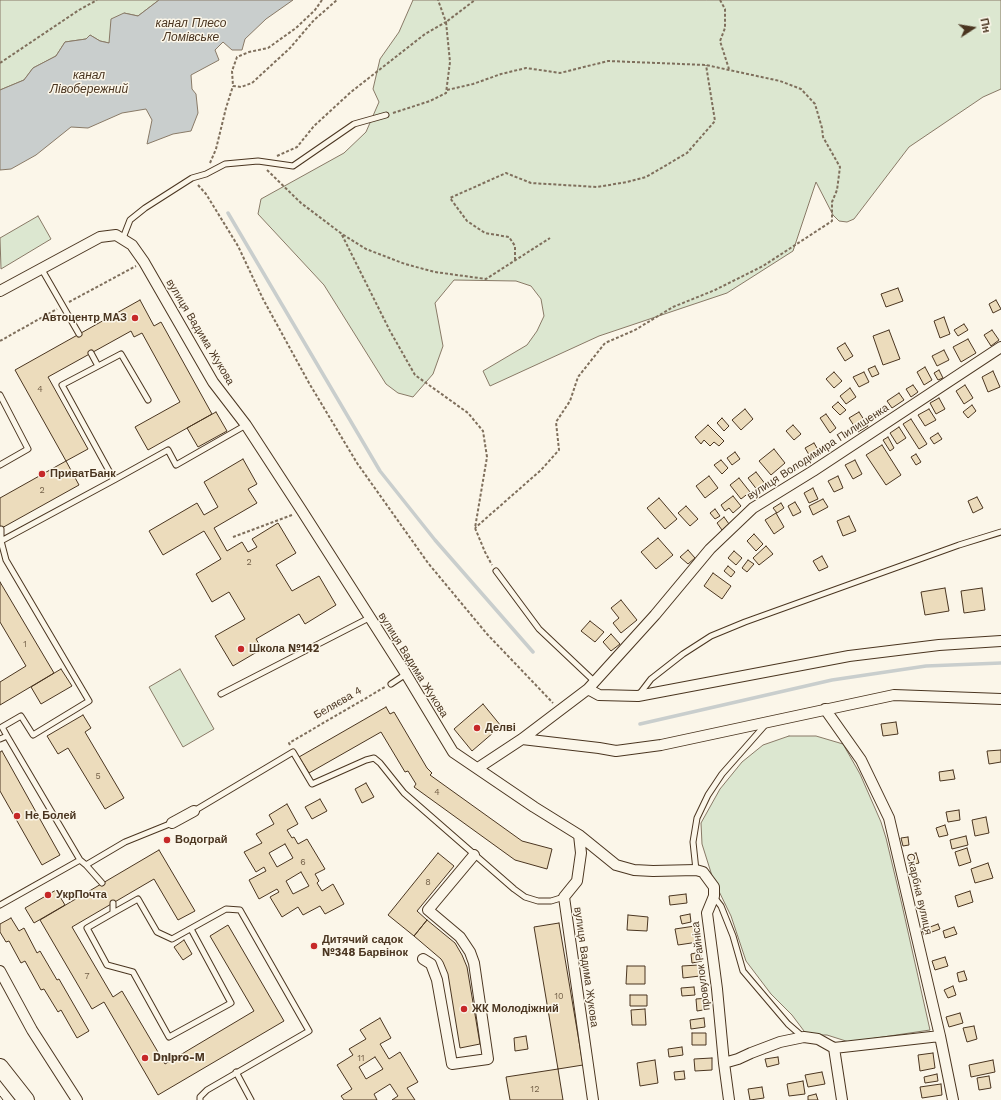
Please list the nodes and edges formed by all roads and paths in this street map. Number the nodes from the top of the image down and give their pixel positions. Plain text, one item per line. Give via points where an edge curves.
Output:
1 (98, 0) edge
2 (322, 0) edge
3 (337, 0) edge
4 (438, 0) edge
5 (475, 0) edge
6 (720, 0) edge
7 (446, 22) junction
8 (0, 63) edge
9 (706, 64) junction
10 (729, 69) junction
11 (233, 86) junction
12 (447, 90) junction
13 (386, 115) joint
14 (258, 161) junction
15 (206, 174) junction
16 (192, 178) junction
17 (342, 234) junction
18 (123, 238) junction
19 (550, 238) dead end
20 (515, 260) junction
21 (144, 262) junction
22 (41, 268) junction
23 (0, 292) edge
24 (63, 306) junction
25 (79, 334) dead end
26 (0, 341) edge
27 (1001, 347) edge
28 (91, 353) dead end
29 (98, 366) junction
30 (0, 395) edge
31 (148, 400) dead end
32 (246, 425) junction
33 (0, 465) edge
34 (114, 480) junction
35 (302, 511) junction
36 (475, 528) junction
37 (0, 529) edge
38 (1001, 532) edge
39 (233, 537) dead end
40 (0, 542) edge
41 (496, 571) joint
42 (370, 618) junction
43 (1001, 641) edge
44 (406, 674) junction
45 (391, 684) joint
46 (592, 685) junction
47 (221, 694) dead end
48 (638, 696) junction
49 (1001, 699) edge
50 (560, 710) junction
51 (825, 710) junction
52 (768, 722) junction
53 (7, 736) junction
54 (0, 739) edge
55 (522, 739) junction
56 (293, 752) junction
57 (478, 768) junction
58 (194, 811) joint
59 (172, 823) joint
60 (578, 835) junction
61 (474, 855) junction
62 (80, 860) junction
63 (86, 866) junction
64 (696, 870) junction
65 (102, 883) dead end
66 (714, 896) junction
67 (564, 897) junction
68 (113, 903) dead end
69 (0, 905) edge
70 (113, 913) junction
71 (190, 929) junction
72 (423, 959) dead end
73 (0, 971) edge
74 (940, 1036) junction
75 (804, 1037) junction
76 (834, 1048) junction
77 (724, 1063) junction
78 (0, 1067) edge
79 (236, 1072) junction
80 (26, 1100) edge
81 (77, 1100) edge
82 (200, 1100) edge
83 (251, 1100) edge
84 (593, 1100) edge
85 (729, 1100) edge
86 (842, 1100) edge
87 (953, 1100) edge

1 - 8 path
2 - 11 path via 296,28 268,48 237,57 232,71
3 - 11 path via 252,83 241,87
4 - 7 path
5 - 7 path
6 - 10 path via 725,9 725,28 720,41
7 - 12 path via 450,62
7 - 14 path via 425,34 351,92 314,126 297,147
9 - 10 path
9 - 12 path via 608,61 560,73 526,68
9 - 20 path via 715,121 687,153 646,177 597,187 531,183 506,173 450,198 467,221 484,233 509,237 515,246
10 - 36 path via 780,81 801,89 815,104 823,137 840,167 837,190 832,202 832,221 763,266 673,307 635,330 605,343 578,377 570,401 556,422 559,450
11 - 15 path via 216,149
12 - 13 path via 430,101
13 - 14 lane via 354,124 293,166
14 - 15 lane via 226,164
14 - 17 path via 301,203
15 - 16 lane
16 - 18 lane via 130,220
16 - 50 path via 206,194 238,246 277,325 357,463 428,563 487,634
17 - 20 path via 366,249 435,272 486,279
17 - 36 path via 415,375 468,413 483,431 487,457
18 - 21 street, вулиця Вадима Жукова via 132,245
18 - 22 street via 116,235 100,237
19 - 20 path
21 - 24 path
21 - 32 street, вулиця Вадима Жукова via 213,382
22 - 23 street
22 - 24 lane
24 - 25 lane
24 - 26 path
27 - 46 street, вулиця Володимира Пилишенка via 813,471 752,508 710,549
28 - 29 lane
29 - 31 lane via 121,354
29 - 34 lane via 62,385
30 - 33 lane via 28,449
32 - 34 lane via 176,465 168,450
32 - 35 street, вулиця Вадима Жукова
34 - 40 lane
35 - 39 path
35 - 42 street, вулиця Вадима Жукова
36 - 41 path
37 - 40 lane
38 - 48 lane via 711,636 651,679
40 - 53 lane via 6,560 89,701 33,735 21,716 2,727
41 - 46 lane via 539,629
42 - 44 street, вулиця Вадима Жукова
42 - 47 lane
43 - 48 street via 939,645 849,656
44 - 45 lane
44 - 57 street, вулиця Вадима Жукова via 453,752
45 - 56 path, Беляєва 4 via 289,742
46 - 48 street via 599,695
46 - 50 street, вулиця Володимира Пилишенка
49 - 51 street via 894,695
50 - 55 street, вулиця Володимира Пилишенка
51 - 52 street
51 - 74 street, Скарбна вулиця via 861,760 889,818
52 - 55 street via 662,745 616,751
52 - 64 lane via 722,774 708,794 698,818 693,842
53 - 54 lane
53 - 62 lane
55 - 57 street, вулиця Володимира Пилишенка
56 - 58 lane
56 - 61 lane via 312,784 374,758 404,793
57 - 60 street, вулиця Вадима Жукова
58 - 59 street
59 - 63 lane via 125,842
60 - 64 street via 616,864 634,870
60 - 67 street, вулиця Вадима Жукова via 581,853 577,881
61 - 67 lane via 525,897 551,901
61 - 72 street via 428,910 460,937 470,952 474,963 488,1059 452,1064 437,980 431,964
62 - 63 lane
62 - 69 lane
63 - 65 lane
64 - 66 street via 703,872 708,878 714,887
66 - 75 lane via 721,906 733,936 743,971 788,1024
66 - 77 street, провулок Райніса via 708,913
67 - 84 street, вулиця Вадима Жукова
68 - 70 lane
70 - 71 lane via 138,899 157,932 172,939
70 - 71 lane via 87,928 107,964 133,972 169,1037 231,1003
71 - 79 lane via 226,909 240,910 309,1031
73 - 81 street via 32,1030
74 - 76 street
74 - 87 street, Скарбна вулиця
75 - 76 street via 818,1039
75 - 77 street via 780,1042
76 - 86 street
77 - 85 street, провулок Райніса
78 - 80 highway
79 - 82 lane via 206,1090
79 - 83 lane

